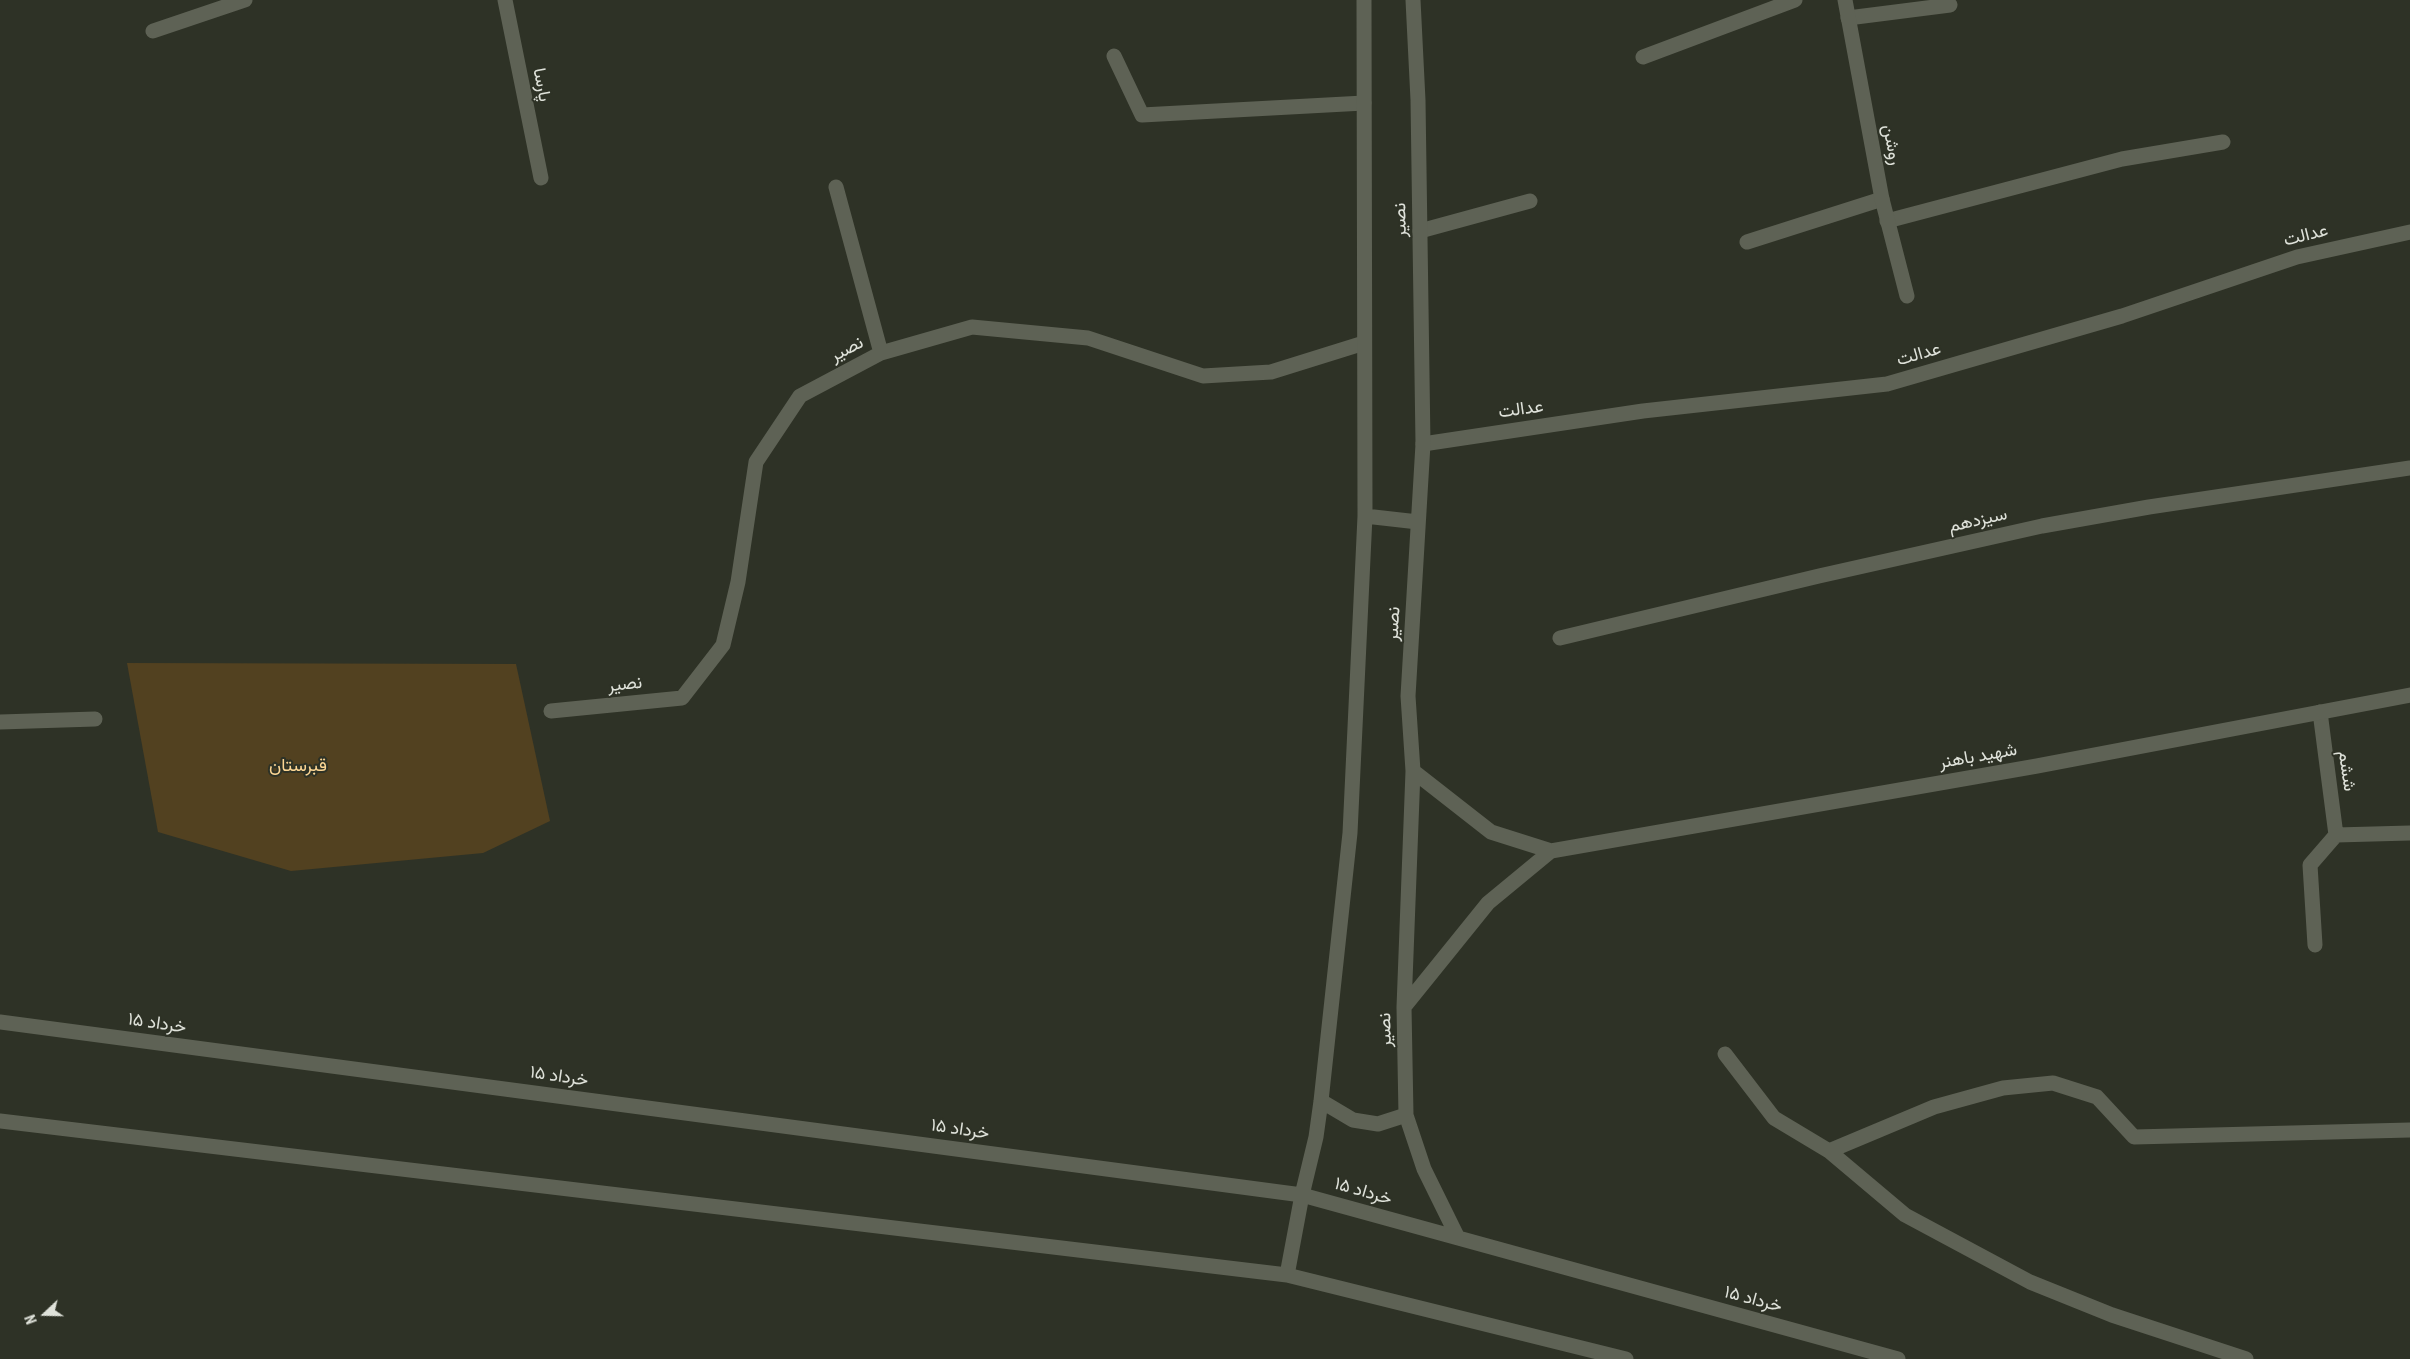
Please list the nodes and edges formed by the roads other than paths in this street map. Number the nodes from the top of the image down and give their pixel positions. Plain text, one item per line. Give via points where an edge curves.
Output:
1 (245, 0) edge
2 (505, 0) edge
3 (1364, 0) edge
4 (1413, 0) edge
5 (1795, 0) edge
6 (1845, 0) edge
7 (1950, 5) dead end
8 (1848, 18) junction
9 (153, 31) dead end
10 (1114, 56) dead end
11 (1643, 57) dead end
12 (1364, 103) junction
13 (2223, 142) dead end
14 (541, 178) dead end
15 (836, 187) dead end
16 (1882, 199) junction
17 (1530, 201) dead end
18 (1887, 221) junction
19 (1420, 230) junction
20 (2410, 232) edge
21 (1747, 242) dead end
22 (1907, 296) dead end
23 (1364, 343) junction
24 (881, 353) junction
25 (1423, 444) junction
26 (2410, 468) edge
27 (1365, 516) junction
28 (1418, 522) junction
29 (1560, 638) dead end
30 (2410, 695) edge
31 (551, 711) dead end
32 (2320, 712) junction
33 (95, 719) dead end
34 (0, 722) edge
35 (1413, 771) junction
36 (2410, 834) edge
37 (2336, 835) junction
38 (1551, 851) junction
39 (2315, 945) dead end
40 (1404, 1007) junction
41 (0, 1022) edge
42 (1725, 1054) dead end
43 (1321, 1101) junction
44 (1406, 1115) junction
45 (0, 1121) edge
46 (2410, 1130) edge
47 (1829, 1151) junction
48 (1302, 1195) junction
49 (1458, 1238) junction
50 (1288, 1275) junction
51 (1626, 1359) edge
52 (1898, 1359) edge
53 (2246, 1359) edge

1 - 9 street
2 - 14 street, پارسا
3 - 12 street
4 - 19 street, نصیر
5 - 11 street
6 - 8 street, روشن
7 - 8 street
8 - 16 street, روشن
10 - 12 street via 1142,115
12 - 23 street
13 - 18 street via 2122,159
15 - 24 street
16 - 18 street, روشن
16 - 21 street
17 - 19 street
18 - 22 street, روشن
19 - 25 street, نصیر
20 - 25 street, عدالت via 2297,257 2122,316 1887,384 1643,411
23 - 24 street, نصیر via 1271,372 1203,376 1088,338 972,328
23 - 27 street
24 - 31 street, نصیر via 800,396 756,462 738,582 723,645 682,698
25 - 28 street, نصیر
26 - 29 street, سیزدهم via 2042,526
27 - 28 street
27 - 43 street via 1350,833
28 - 35 street, نصیر via 1408,696
30 - 32 street, شهید باهنر
32 - 37 street, ششم
32 - 38 street, شهید باهنر via 2037,766
33 - 34 street
35 - 38 street via 1492,832
35 - 40 street, نصیر
36 - 37 street
37 - 39 street via 2310,865
38 - 40 street via 1488,903
40 - 44 street, نصیر
41 - 48 street, ۱۵ خرداد
42 - 47 street via 1774,1118
43 - 44 street via 1353,1120 1378,1124
43 - 48 street
44 - 49 street, نصیر via 1424,1170
45 - 50 street
46 - 47 street via 2134,1136 2097,1097 2053,1083 2003,1088 1934,1107
47 - 53 street via 1905,1215 2030,1282 2112,1315
48 - 49 street, ۱۵ خرداد
48 - 50 street
49 - 52 street, ۱۵ خرداد
50 - 51 street

